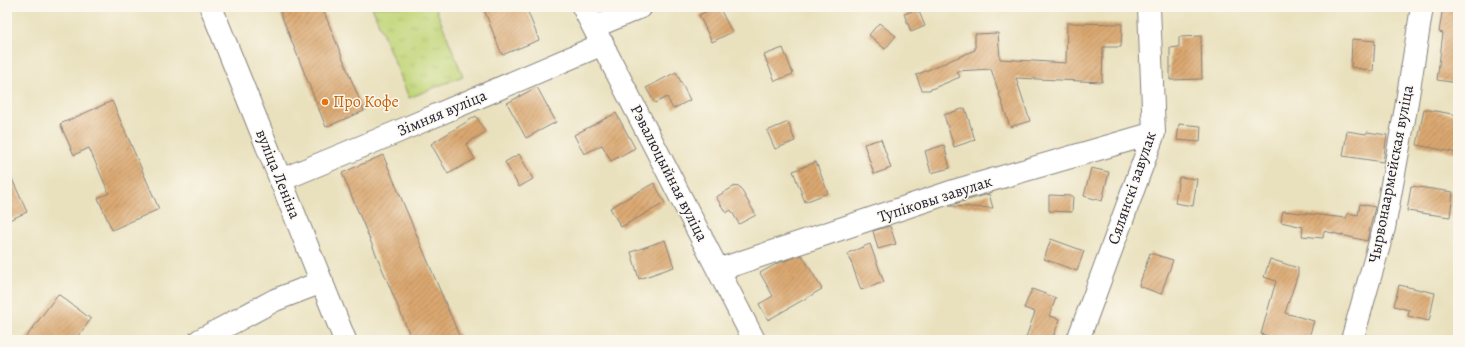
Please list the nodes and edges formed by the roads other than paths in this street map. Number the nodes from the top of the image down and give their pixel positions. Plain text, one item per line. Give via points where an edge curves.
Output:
1 (212, 7) edge
2 (583, 7) edge
3 (641, 7) edge
4 (1149, 7) edge
5 (1422, 7) edge
6 (599, 36) junction
7 (1154, 133) junction
8 (281, 180) junction
9 (718, 270) junction
10 (322, 282) junction
11 (200, 340) edge
12 (345, 340) edge
13 (754, 340) edge
14 (1078, 340) edge
15 (1352, 340) edge

1 - 8 street, вуліца Леніна
2 - 6 street, Рэвалюцыйная вуліца
3 - 6 street, Зімняя вуліца
4 - 7 street, Сялянскі завулак
5 - 15 street, Чырвонаармейская вуліца via 1384,228
6 - 8 street, Зімняя вуліца via 397,132
6 - 9 street, Рэвалюцыйная вуліца
7 - 9 street, Тупіковы завулак via 957,190
7 - 14 street, Сялянскі завулак
8 - 10 street, вуліца Леніна
9 - 13 street, Рэвалюцыйная вуліца
10 - 11 street via 275,300
10 - 12 street, вуліца Леніна

